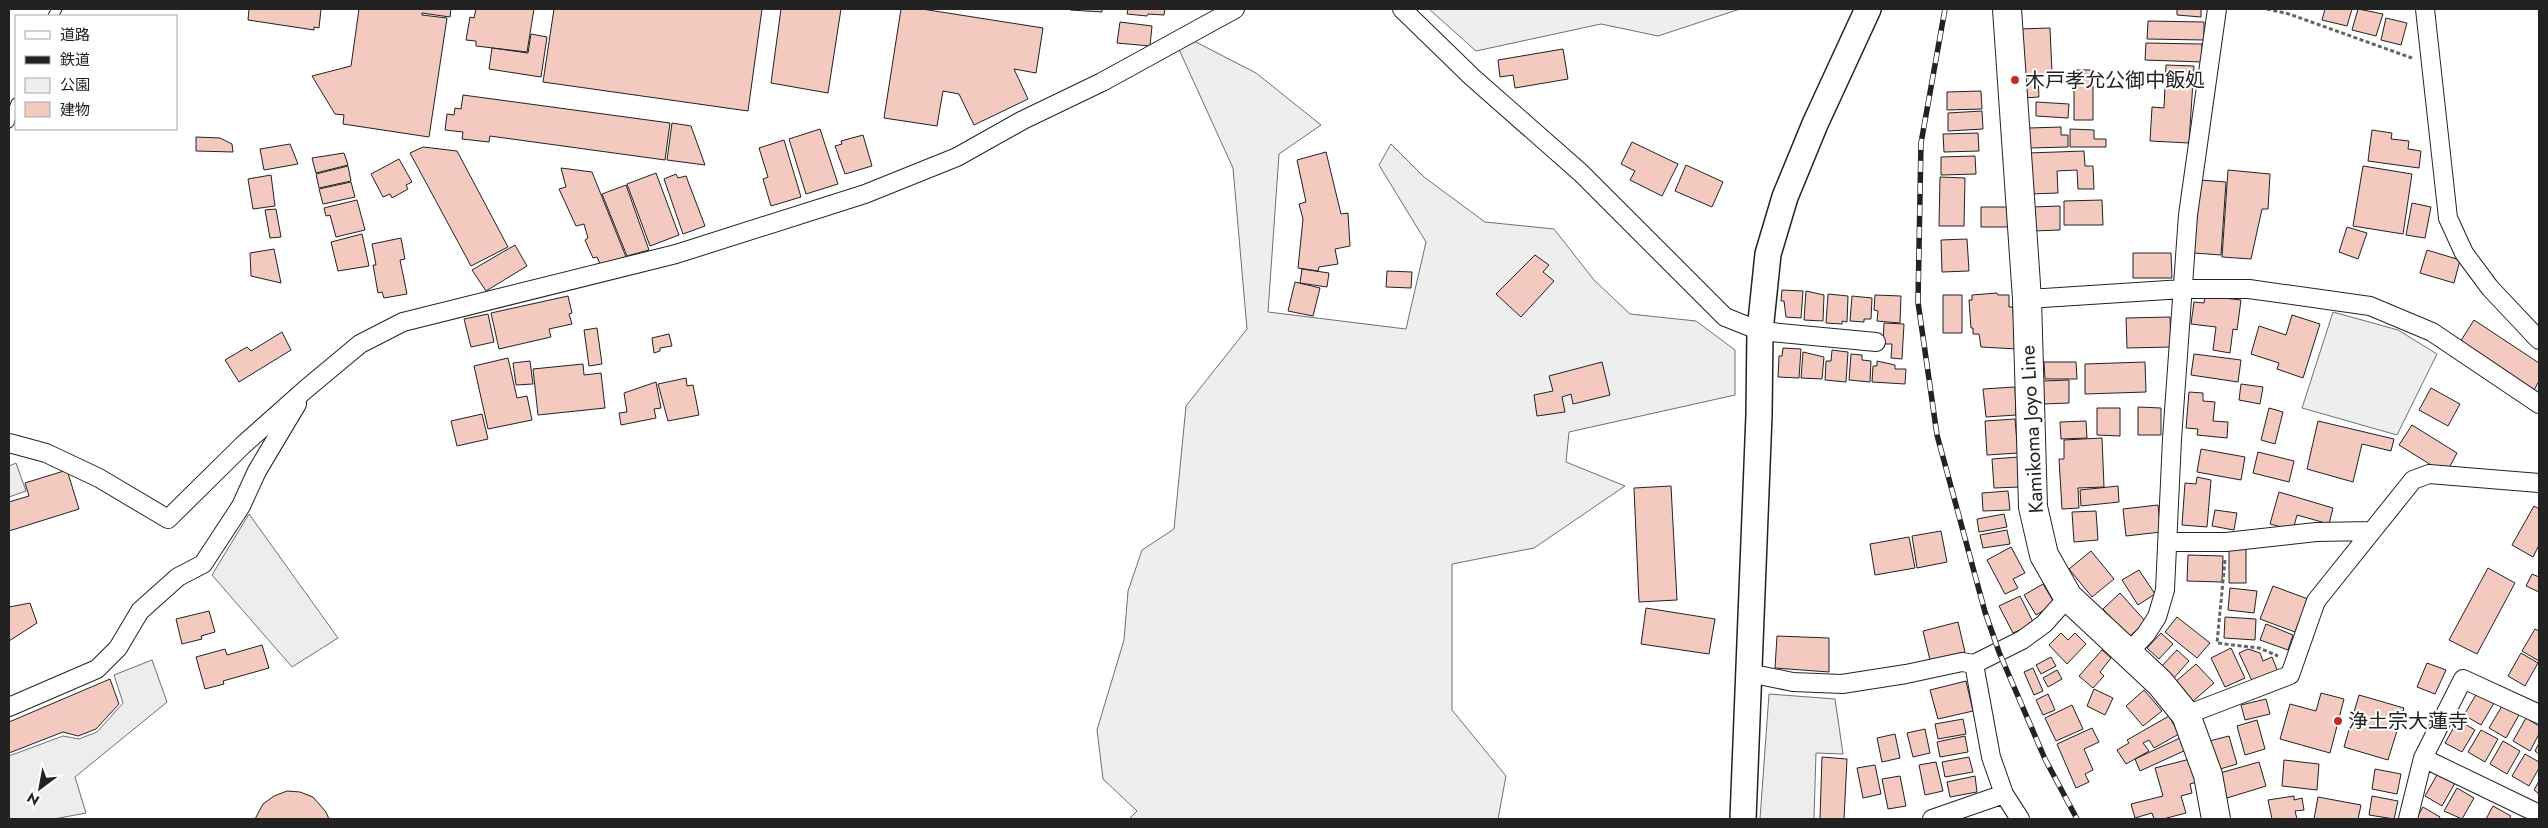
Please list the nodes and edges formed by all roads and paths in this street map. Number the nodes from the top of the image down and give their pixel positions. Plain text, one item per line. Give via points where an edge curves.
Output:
1 (1235, 9) edge
2 (1402, 9) edge
3 (1868, 9) edge
4 (2006, 9) edge
5 (2217, 9) edge
6 (2267, 9) edge
7 (2425, 9) edge
8 (2431, 64) junction
9 (15, 106) edge
10 (9, 123) edge
11 (2183, 289) junction
12 (2027, 299) junction
13 (1760, 331) junction
14 (2539, 340) edge
15 (1876, 342) dead end
16 (306, 389) junction
17 (2539, 404) edge
18 (9, 443) edge
19 (2539, 482) edge
20 (2371, 531) junction
21 (2168, 542) junction
22 (2226, 542) junction
23 (2068, 597) junction
24 (2127, 654) junction
25 (2294, 662) junction
26 (1974, 664) junction
27 (1749, 673) junction
28 (9, 707) edge
29 (2539, 714) edge
30 (2186, 715) junction
31 (2423, 758) junction
32 (2004, 794) junction
33 (2539, 814) edge
34 (1743, 819) edge
35 (1932, 819) edge
36 (2020, 819) edge
37 (2216, 819) edge
38 (2408, 819) edge

1 - 16 street via 1102,82 948,160 865,194 676,254 403,322 360,344
2 - 13 street via 1580,174 1725,317
3 - 13 street via 1785,197 1768,254
4 - 12 main road, Kamikoma Joyo Line
5 - 11 street via 2188,215
6 - 8 path
7 - 8 street
8 - 14 street via 2448,218 2464,252 2490,288
9 - 10 lane
11 - 12 street
11 - 17 street via 2249,289 2370,306 2432,332
11 - 21 street
12 - 23 main road, Kamikoma Joyo Line via 2033,507 2044,555
13 - 15 street
13 - 27 street
16 - 18 street via 168,519 90,474 46,453
16 - 28 street via 257,471 241,506 203,564 178,577 140,611 118,648 97,669
19 - 20 street via 2428,474 2413,480
20 - 22 street via 2316,532
20 - 25 street via 2316,601
21 - 22 street
21 - 24 street via 2165,590 2158,616
22 - 25 path via 2217,643 2259,648
23 - 24 main road, Kamikoma Joyo Line
23 - 26 street via 2044,624 2029,635
24 - 30 main road, Kamikoma Joyo Line via 2160,683
25 - 30 street via 2290,675
26 - 27 street via 1962,662 1842,684 1793,682
26 - 32 street via 1991,757
27 - 34 street
29 - 31 street via 2463,679
30 - 37 main road, Kamikoma Joyo Line via 2208,776
31 - 33 street
31 - 38 street
32 - 35 street
32 - 36 street

